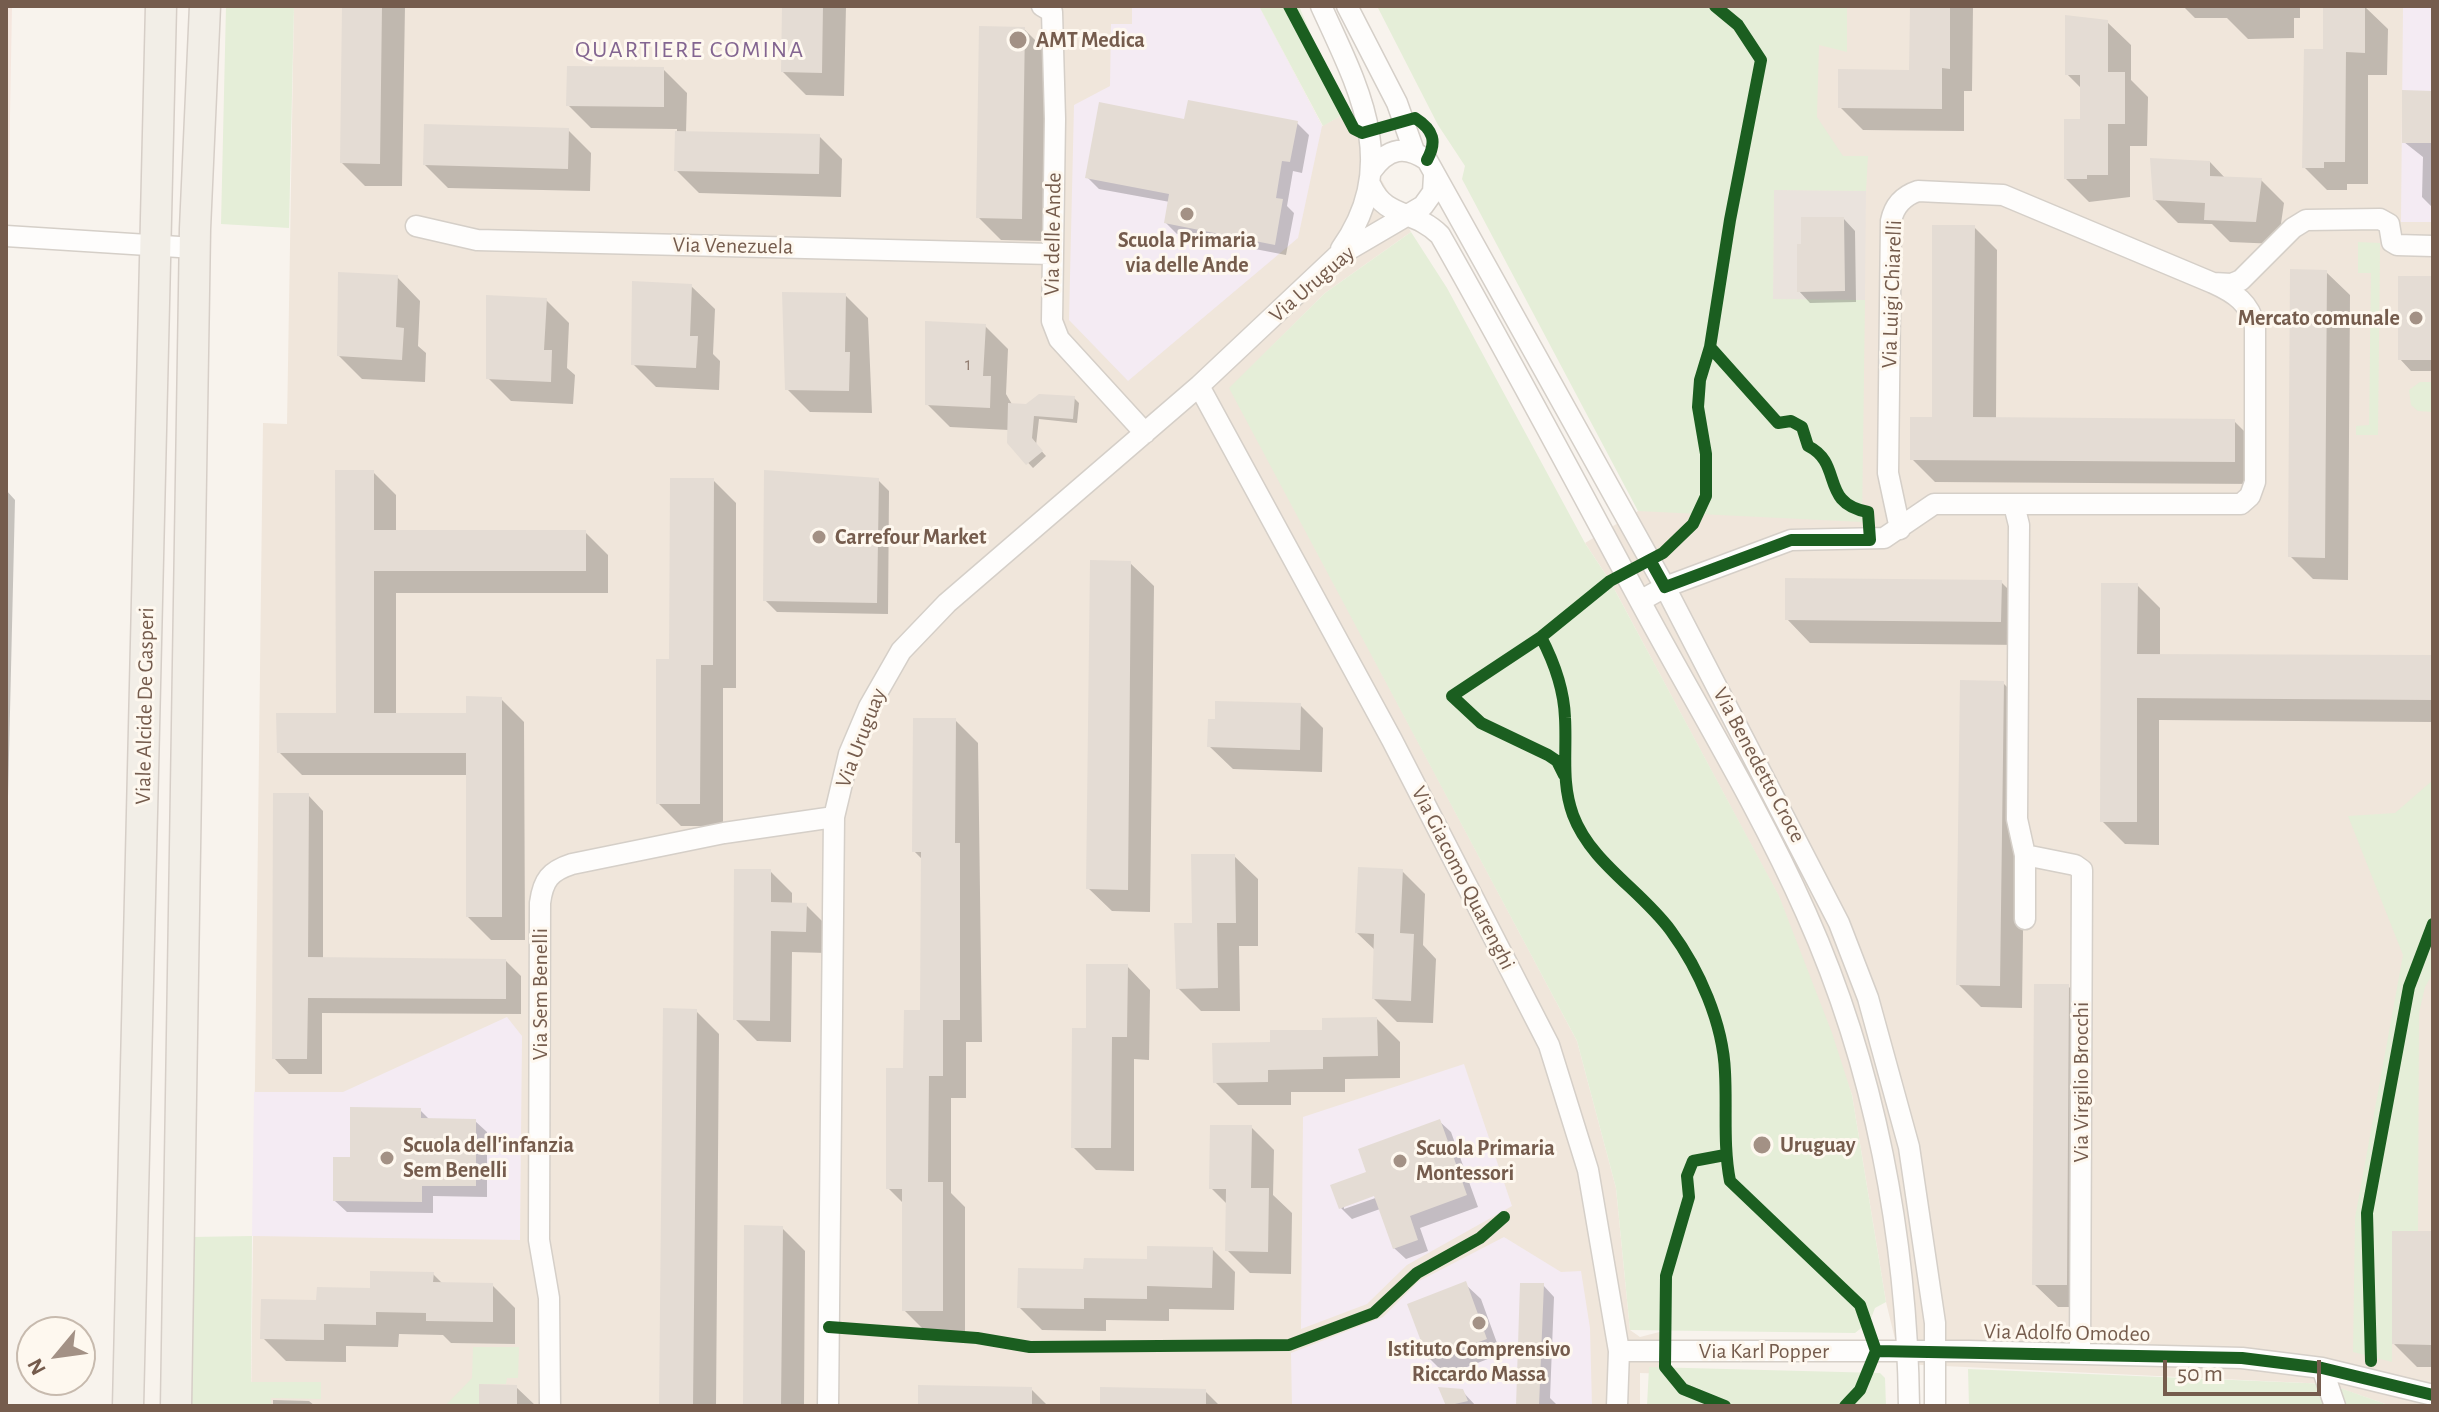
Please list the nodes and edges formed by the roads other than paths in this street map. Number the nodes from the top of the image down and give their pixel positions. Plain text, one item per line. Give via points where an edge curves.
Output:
1 (161, 6) edge
2 (205, 6) edge
3 (1042, 6) edge
4 (1321, 6) edge
5 (1347, 6) edge
6 (1414, 151) junction
7 (1434, 176) junction
8 (1371, 178) junction
9 (1408, 213) junction
10 (416, 226) dead end
11 (6, 236) edge
12 (155, 246) junction
13 (2433, 246) edge
14 (195, 248) junction
15 (1052, 254) junction
16 (1336, 257) junction
17 (2213, 283) junction
18 (1199, 386) junction
19 (1145, 433) junction
20 (2014, 505) junction
21 (1900, 529) junction
22 (1665, 587) junction
23 (1640, 601) junction
24 (834, 817) junction
25 (2025, 855) junction
26 (2025, 919) dead end
27 (1619, 1351) junction
28 (1908, 1351) junction
29 (1936, 1351) junction
30 (2080, 1353) junction
31 (2322, 1368) junction
32 (2433, 1395) edge
33 (128, 1406) edge
34 (176, 1406) edge
35 (550, 1406) edge
36 (828, 1406) edge
37 (1617, 1406) edge
38 (1909, 1406) edge
39 (1935, 1406) edge
40 (2335, 1406) edge

1 - 12 main road, Viale Alcide De Gasperi
2 - 14 main road, Viale Alcide De Gasperi
3 - 15 street, Via delle Ande via 1052,12
4 - 8 street via 1368,115
5 - 6 street via 1397,103
6 - 7 street via 1427,160
6 - 8 street via 1397,149 1382,156
7 - 9 street via 1433,192 1423,206
7 - 22 street, Via Benedetto Croce
8 - 9 street via 1378,202
8 - 16 street via 1352,233
9 - 16 street, Via Uruguay
9 - 23 street, Via Benedetto Croce via 1441,237
10 - 15 street, Via Venezuela via 477,240
11 - 12 street
12 - 14 street
12 - 33 main road, Viale Alcide De Gasperi
13 - 17 street via 2397,245 2389,224 2380,219 2311,219 2293,228 2241,280
14 - 34 main road, Viale Alcide De Gasperi
15 - 19 street, Via delle Ande via 1052,321 1059,339
16 - 18 street, Via Uruguay
17 - 20 street, Via Luigi Chiarelli via 2244,303 2255,327 2255,482 2250,496 2234,505
17 - 21 street, Via Luigi Chiarelli via 2003,195 1907,194 1891,221 1888,473
18 - 19 street, Via Uruguay
18 - 27 street, Via Giacomo Quarenghi via 1392,740 1549,1045 1588,1170
19 - 24 street, Via Uruguay via 990,564 901,651 858,733
20 - 21 street, Via Luigi Chiarelli via 1934,504
20 - 25 street via 2019,525 2017,819
21 - 22 street, Via Luigi Chiarelli via 1877,539 1791,540
22 - 23 street, Via Luigi Chiarelli
22 - 29 street, Via Benedetto Croce via 1813,869 1868,998 1909,1147
23 - 28 street, Via Benedetto Croce via 1785,867 1837,991 1867,1087 1889,1186
24 - 35 street, Via Sem Benelli via 572,864 545,880 540,903 539,1240 550,1309
24 - 36 street, Via Uruguay
25 - 26 street
25 - 30 street, Via Virgilio Brocchi via 2082,870
27 - 28 street, Via Karl Popper
27 - 37 street, Via Giacomo Quarenghi
28 - 29 street, Via Adolfo Omodeo
28 - 38 street, Via Benedetto Croce
29 - 30 street, Via Adolfo Omodeo
29 - 39 street, Via Benedetto Croce
30 - 31 street, Via Adolfo Omodeo via 2242,1358
31 - 32 street, Via Adolfo Omodeo
31 - 40 street

